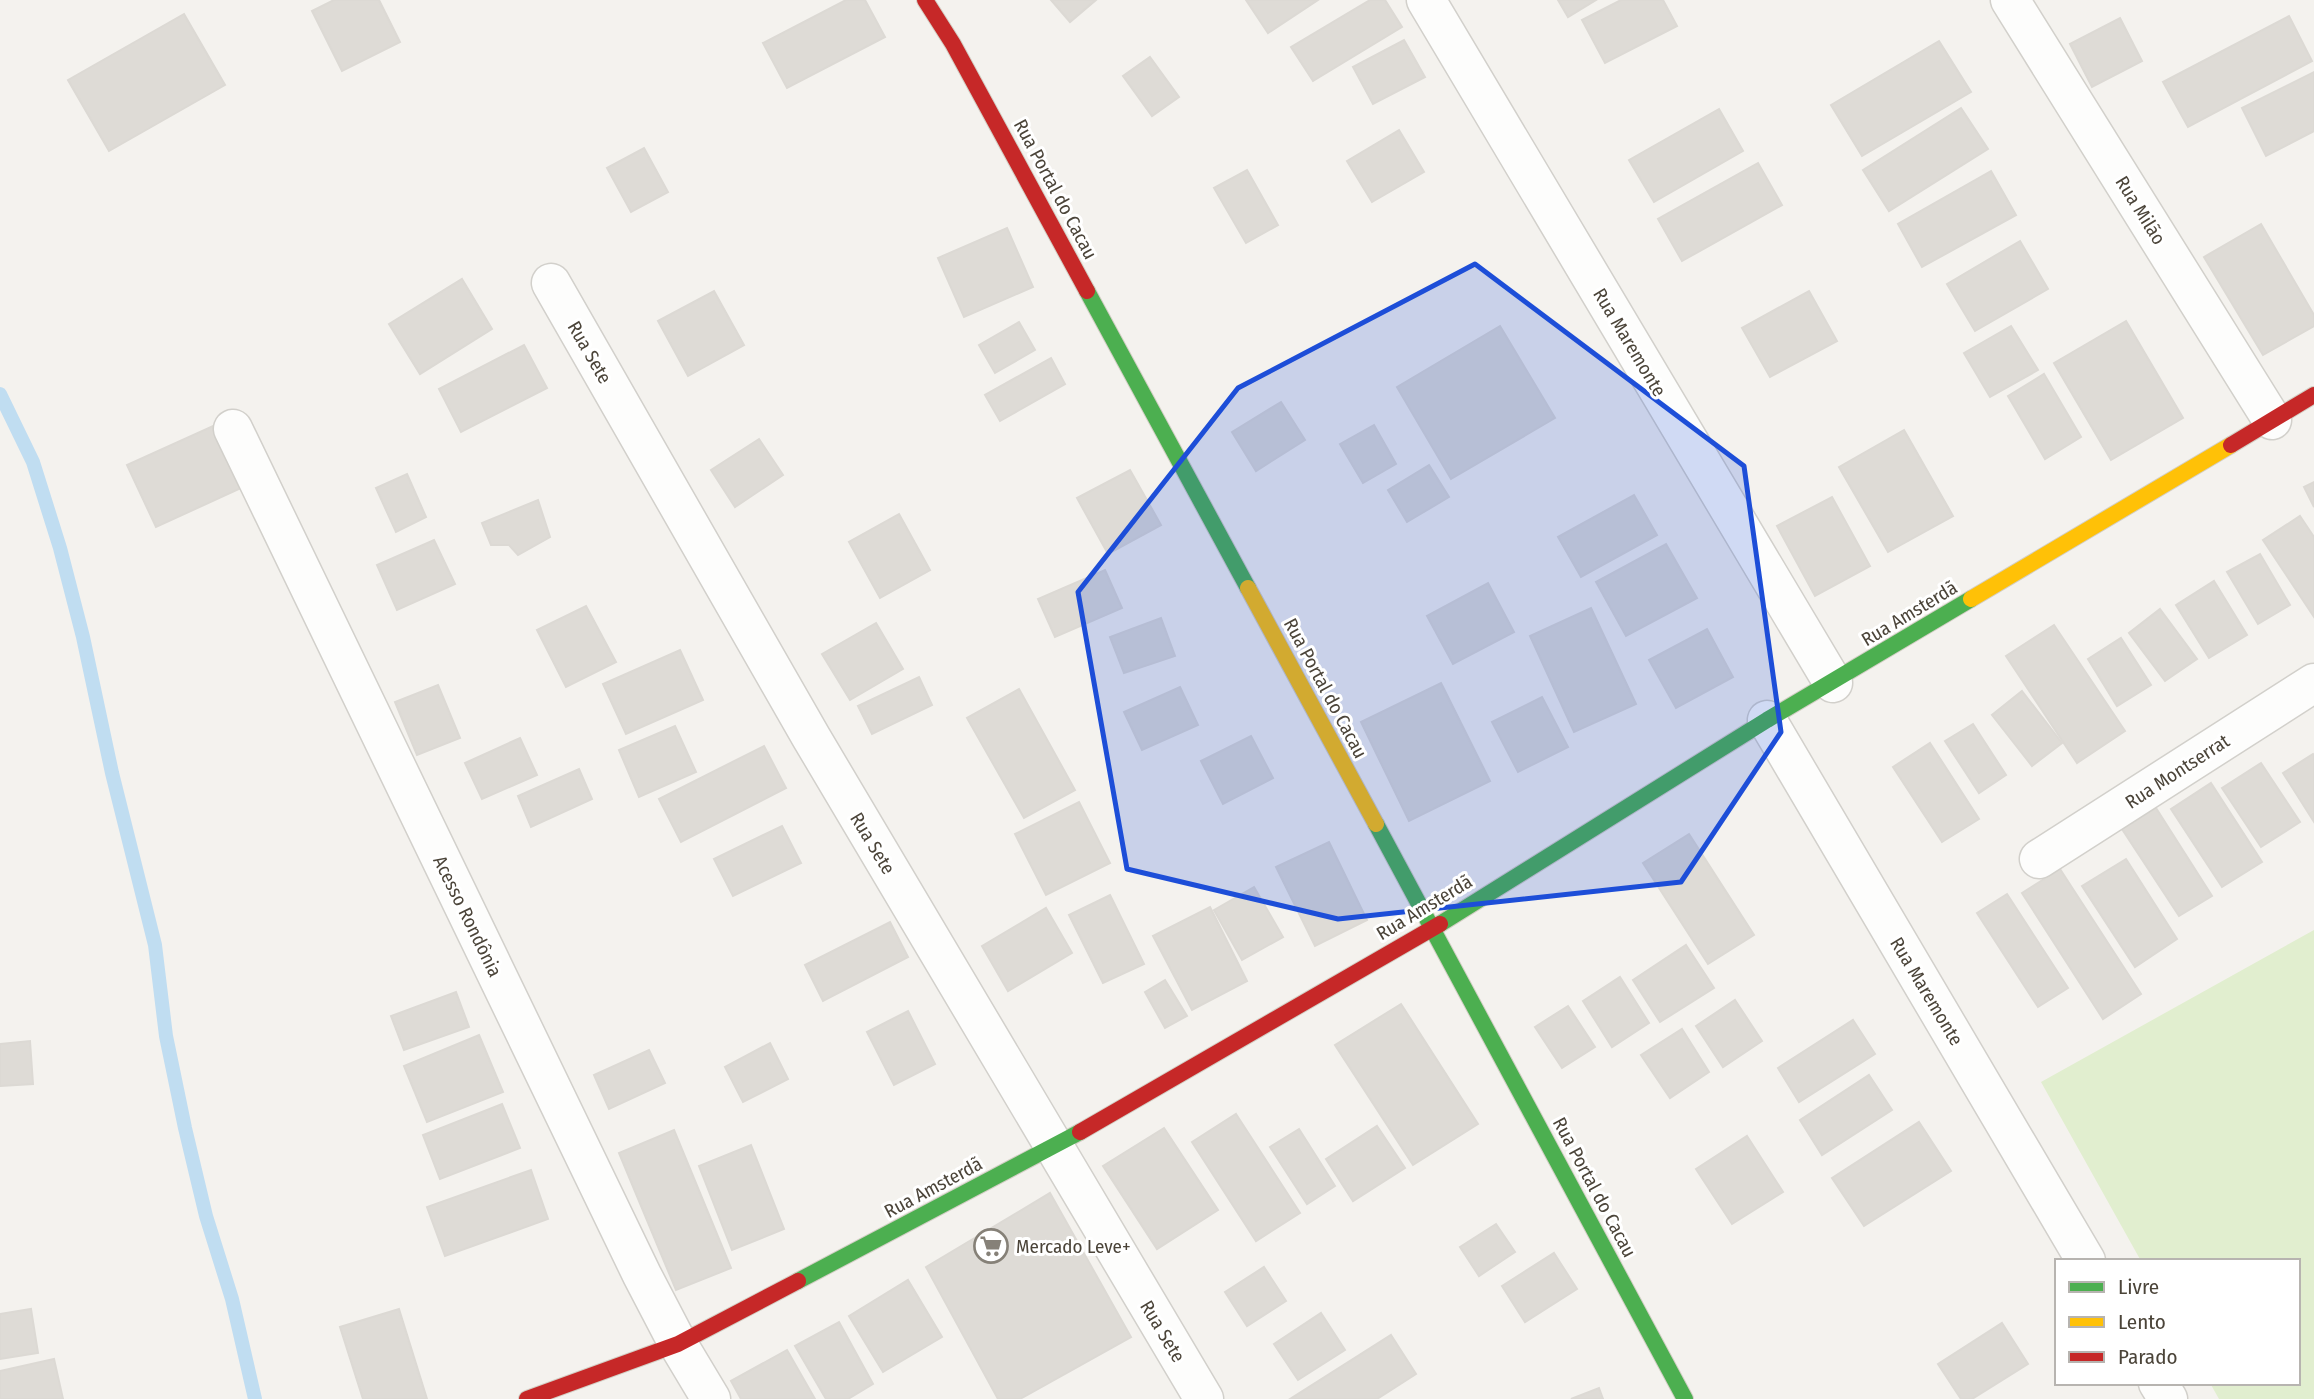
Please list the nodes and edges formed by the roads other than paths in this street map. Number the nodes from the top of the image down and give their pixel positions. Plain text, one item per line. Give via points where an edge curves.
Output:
1 (925, 0) edge
2 (1426, 0) edge
3 (2010, 0) edge
4 (551, 283) dead end
5 (2314, 395) edge
6 (2272, 419) junction
7 (233, 429) dead end
8 (1833, 683) junction
9 (2314, 683) edge
10 (1767, 720) junction
11 (2039, 859) dead end
12 (1433, 928) junction
13 (1053, 1149) junction
14 (2085, 1259) edge
15 (678, 1344) junction
16 (527, 1399) edge
17 (710, 1399) edge
18 (1204, 1399) edge
19 (1685, 1399) edge

1 - 12 street, Rua Portal do Cacau
2 - 8 street, Rua Maremonte
3 - 6 street, Rua Milão
4 - 13 street, Rua Sete
5 - 6 street, Rua Amsterdã
6 - 8 street, Rua Amsterdã
7 - 15 street, Acesso Rondônia
8 - 10 street, Rua Amsterdã
9 - 11 street, Rua Montserrat
10 - 12 street, Rua Amsterdã
10 - 14 street, Rua Maremonte
12 - 13 street, Rua Amsterdã
12 - 19 street, Rua Portal do Cacau
13 - 15 street, Rua Amsterdã
13 - 18 street, Rua Sete
15 - 16 street, Rua Amsterdã
15 - 17 street, Acesso Rondônia

